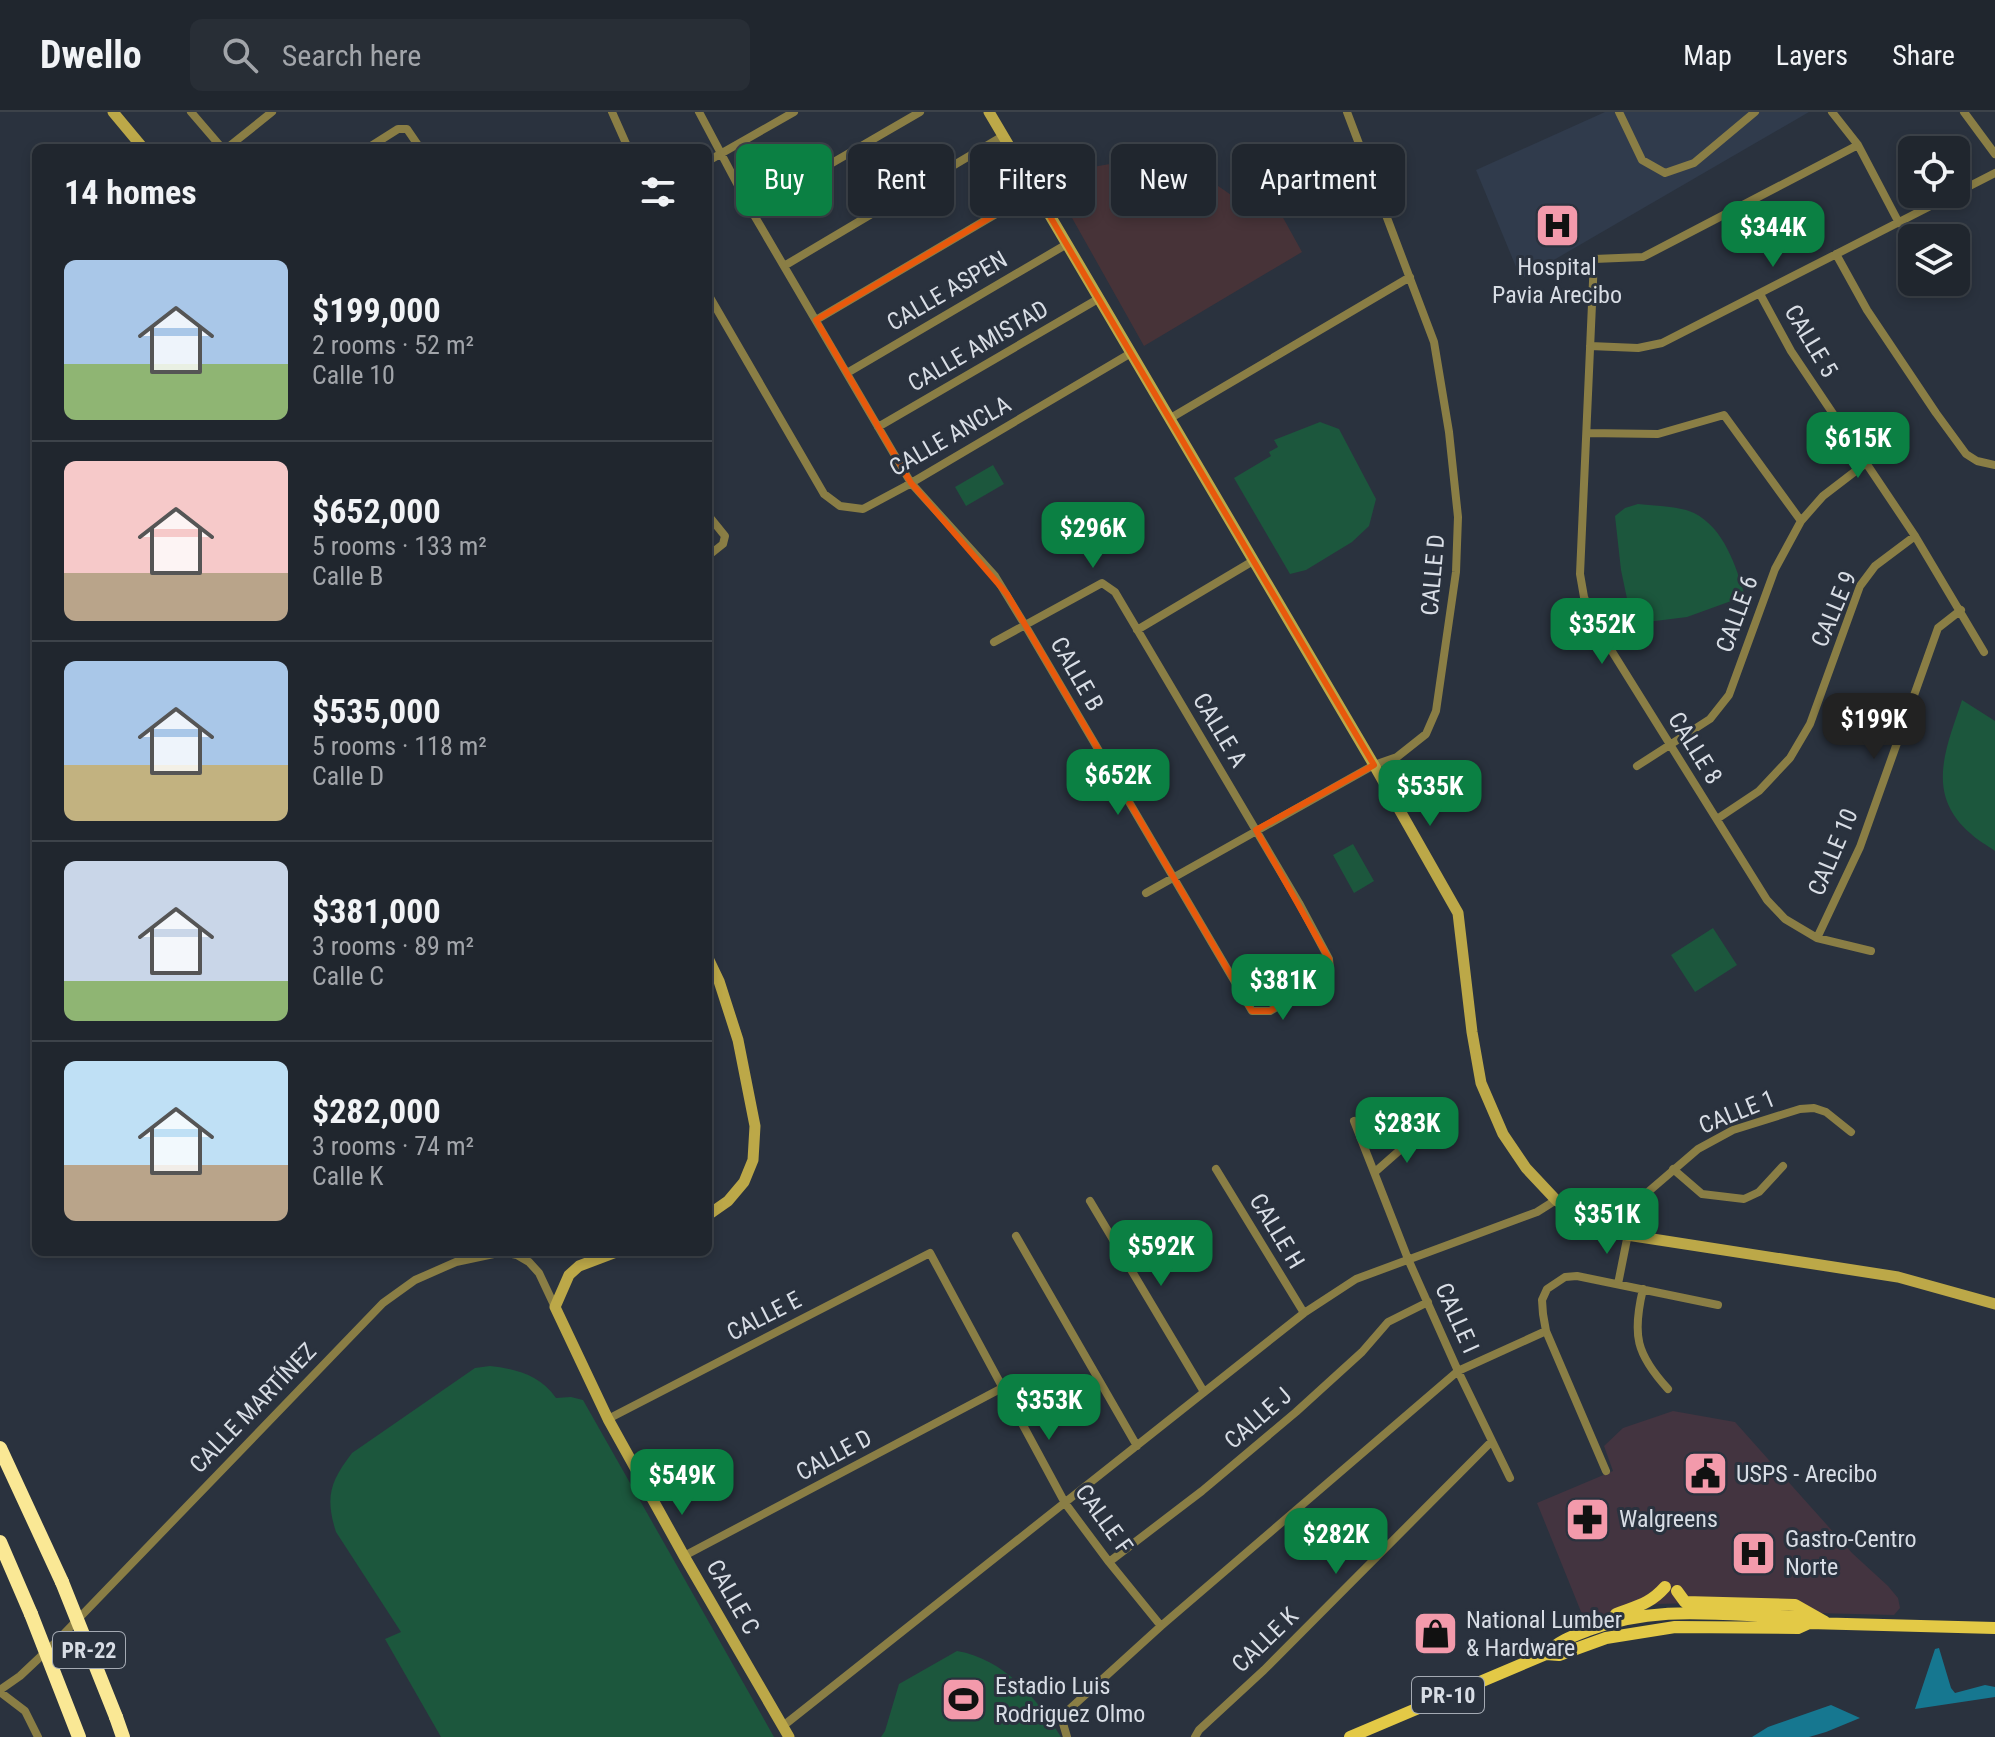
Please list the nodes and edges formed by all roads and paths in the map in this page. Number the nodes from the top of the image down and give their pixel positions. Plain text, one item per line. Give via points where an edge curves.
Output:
1 (113, 112) edge
2 (191, 112) edge
3 (272, 112) edge
4 (612, 112) edge
5 (699, 112) edge
6 (794, 112) edge
7 (920, 112) edge
8 (989, 112) edge
9 (1347, 112) edge
10 (1619, 112) edge
11 (1755, 112) edge
12 (1832, 112) edge
13 (1964, 112) edge
14 (1003, 136) junction
15 (140, 144) edge
16 (220, 144) edge
17 (229, 144) edge
18 (374, 144) edge
19 (417, 144) edge
20 (626, 144) edge
21 (1008, 144) edge
22 (1858, 145) junction
23 (1995, 154) edge
24 (720, 155) junction
25 (712, 159) edge
26 (832, 163) edge
27 (1995, 173) edge
28 (736, 183) edge
29 (1970, 186) edge
30 (1928, 208) edge
31 (755, 216) edge
32 (993, 216) edge
33 (1050, 216) edge
34 (1899, 223) junction
35 (1067, 244) junction
36 (1836, 254) junction
37 (784, 266) junction
38 (1410, 277) junction
39 (1760, 294) junction
40 (1098, 299) junction
41 (712, 301) edge
42 (816, 320) junction
43 (1590, 346) junction
44 (1131, 353) junction
45 (847, 373) junction
46 (1169, 419) junction
47 (878, 427) junction
48 (1587, 433) junction
49 (1866, 463) junction
50 (1995, 465) edge
51 (911, 483) junction
52 (712, 520) edge
53 (1801, 521) junction
54 (1915, 536) junction
55 (712, 553) edge
56 (1253, 561) junction
57 (1961, 610) junction
58 (1025, 625) junction
59 (1137, 630) junction
60 (994, 642) dead end
61 (1984, 652) dead end
62 (1670, 745) junction
63 (1374, 765) junction
64 (1637, 766) dead end
65 (1717, 819) junction
66 (1256, 830) junction
67 (1173, 878) junction
68 (1146, 893) dead end
69 (1817, 938) junction
70 (1871, 951) dead end
71 (712, 966) edge
72 (1240, 992) joint
73 (1354, 1121) dead end
74 (1851, 1132) dead end
75 (1417, 1135) dead end
76 (1783, 1166) dead end
77 (1216, 1169) dead end
78 (1673, 1169) junction
79 (1375, 1172) junction
80 (1556, 1200) junction
81 (1090, 1201) dead end
82 (712, 1212) edge
83 (1627, 1235) junction
84 (1016, 1236) dead end
85 (484, 1256) edge
86 (519, 1256) edge
87 (605, 1256) edge
88 (1408, 1259) junction
89 (934, 1260) joint
90 (1618, 1284) junction
91 (1643, 1289) junction
92 (1428, 1302) junction
93 (1995, 1304) edge
94 (1718, 1305) dead end
95 (555, 1307) junction
96 (1304, 1313) junction
97 (1546, 1331) junction
98 (1458, 1371) junction
99 (1002, 1388) junction
100 (1668, 1389) dead end
101 (1204, 1392) junction
102 (608, 1419) junction
103 (1492, 1441) junction
104 (1137, 1446) junction
105 (0, 1448) edge
106 (1606, 1471) dead end
107 (1510, 1478) dead end
108 (1065, 1503) junction
109 (0, 1542) edge
110 (684, 1556) junction
111 (1109, 1562) junction
112 (1809, 1623) junction
113 (1827, 1623) junction
114 (1602, 1625) junction
115 (1161, 1626) junction
116 (1995, 1628) edge
117 (1546, 1654) junction
118 (0, 1691) edge
119 (786, 1732) edge
120 (1197, 1733) edge
121 (38, 1737) edge
122 (79, 1737) edge
123 (123, 1737) edge
124 (1067, 1737) edge
125 (1350, 1737) edge

1 - 15 street
2 - 16 street
3 - 17 street
4 - 20 street
5 - 24 street, CALLE B
6 - 24 street
7 - 26 street
8 - 14 street
9 - 38 street, CALLE D
10 - 11 street via 1642,160 1665,173 1694,163
12 - 22 street
13 - 23 street
14 - 21 street
14 - 37 street
18 - 19 street via 398,129 407,129
22 - 34 street
22 - 43 street, CALLE 8 via 1643,257 1594,259
24 - 25 street
24 - 28 street, CALLE B
27 - 29 street
30 - 34 street
31 - 37 street, CALLE B
32 - 42 street
33 - 35 street
34 - 36 street
35 - 40 street
35 - 45 street, CALLE ASPEN
36 - 39 street
36 - 50 street via 1867,310 1966,454
37 - 42 street, CALLE B
38 - 46 street
38 - 63 street, CALLE D via 1434,342 1443,388 1458,517 1456,572 1436,711 1426,734 1397,757
39 - 43 street via 1662,343
39 - 49 street, CALLE 5 via 1791,351
40 - 44 street
40 - 47 street, CALLE AMISTAD
41 - 51 street, CALLE ANCLA via 824,494 840,506 863,509
42 - 45 street, CALLE B
43 - 48 street, CALLE 8
44 - 46 street
44 - 51 street, CALLE ANCLA
45 - 47 street, CALLE B
46 - 56 street
47 - 51 street, CALLE B
48 - 53 street via 1658,434 1724,415
48 - 62 street, CALLE 8 via 1580,574 1584,597 1593,621
49 - 53 street, CALLE 6 via 1823,496
49 - 54 street, CALLE 5
51 - 58 street, CALLE B via 995,576
52 - 55 street via 725,536
53 - 62 street, CALLE 6 via 1775,569 1729,695 1710,719
54 - 57 street, CALLE 5
54 - 65 street, CALLE 9 via 1875,566 1860,586 1810,724 1790,758 1759,791
56 - 59 street
56 - 63 street
57 - 61 street, CALLE 5
57 - 69 street, CALLE 10 via 1938,628 1860,847
58 - 59 street via 1102,583 1115,592
58 - 60 street
58 - 67 street, CALLE B
59 - 66 street, CALLE A
62 - 64 street, CALLE 6
62 - 65 street, CALLE 8
63 - 66 street, CALLE D
63 - 80 street via 1458,913 1481,1083 1503,1134
65 - 69 street, CALLE 8 via 1767,900 1785,919
66 - 67 street, CALLE D
66 - 72 street, CALLE A via 1329,959 1330,970 1270,1011 1252,1011
67 - 68 street, CALLE D
67 - 72 street, CALLE B
69 - 70 street, CALLE 8
71 - 82 street via 738,1040 755,1126 753,1160 744,1182
73 - 79 street, CALLE I
74 - 78 street, CALLE 1 via 1826,1112 1800,1109 1733,1130
75 - 79 street
76 - 78 street via 1759,1192 1744,1199 1702,1194
77 - 96 street, CALLE H
78 - 83 street, CALLE 1 via 1633,1209
79 - 88 street, CALLE I
80 - 83 street
80 - 88 street via 1537,1212
81 - 101 street
83 - 90 street, CALLE 1
83 - 93 street via 1898,1277
84 - 104 street
85 - 118 street, CALLE MARTÍNEZ via 415,1280 383,1303 55,1643
86 - 95 street, CALLE MARTÍNEZ via 539,1273
87 - 95 street via 569,1275
88 - 92 street, CALLE I
88 - 96 street via 1356,1279
89 - 99 street, CALLE F
89 - 102 street, CALLE E via 930,1253
90 - 91 street
90 - 97 street via 1577,1276 1556,1282 1542,1300
91 - 94 street
91 - 100 street via 1637,1335 1651,1370
92 - 98 street, CALLE I
92 - 111 street, CALLE J via 1388,1322 1296,1412
95 - 102 street, CALLE C
96 - 101 street
97 - 98 street
97 - 106 street
98 - 103 street, CALLE I
98 - 115 street
99 - 108 street, CALLE F
99 - 110 street, CALLE D
101 - 104 street
102 - 110 street, CALLE C
103 - 107 street, CALLE I
103 - 120 street, CALLE K
104 - 108 street
105 - 123 highway, PR-22, bridge via 62,1582
108 - 111 street, CALLE F
108 - 119 street
109 - 122 highway, PR-22, bridge
110 - 119 street, CALLE C
111 - 115 street, CALLE F
112 - 113 main road, PR-10
112 - 114 main road, PR-10 via 1798,1617 1675,1612
112 - 117 main road, PR-10 via 1798,1628 1675,1627
113 - 114 main road via 1795,1605 1685,1602 1671,1589 1612,1615
113 - 116 main road, PR-10
114 - 117 main road, PR-10
115 - 124 street via 1063,1715
117 - 125 main road, PR-10
118 - 121 street via 25,1711

